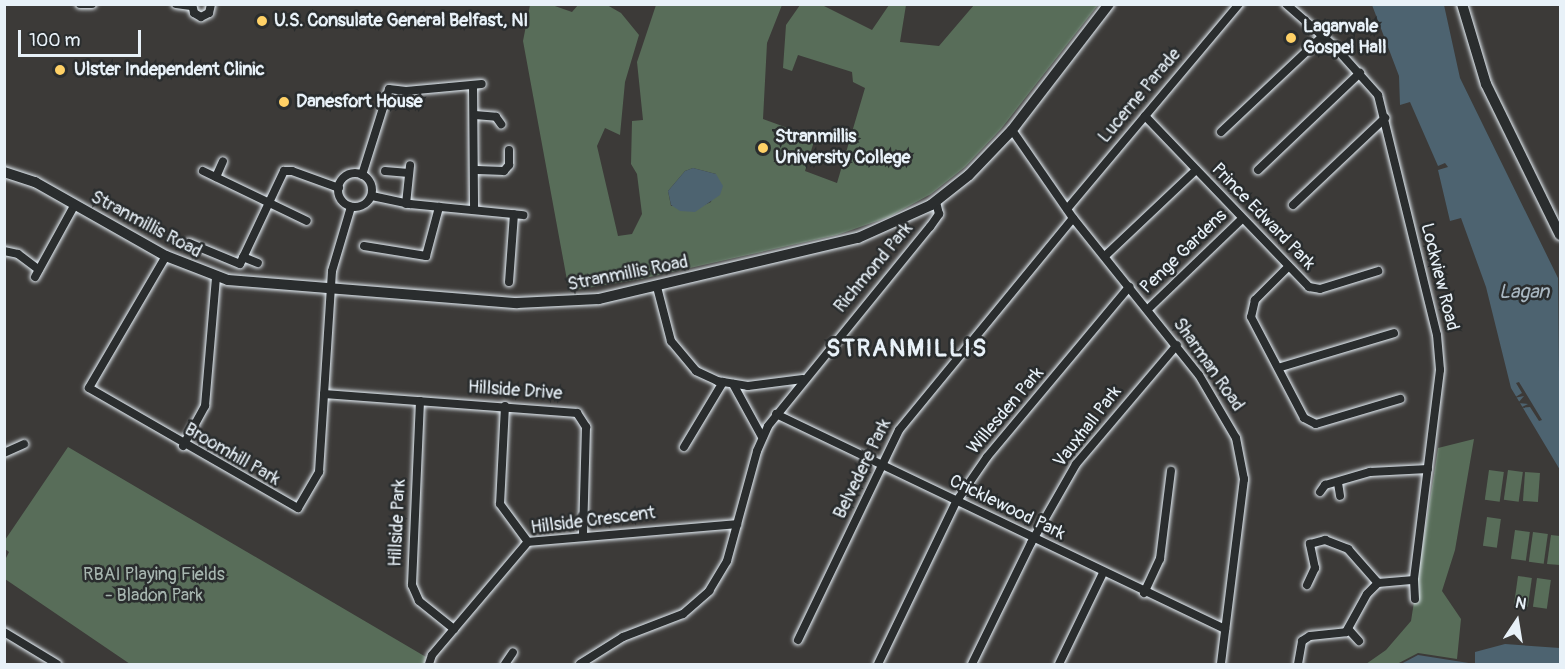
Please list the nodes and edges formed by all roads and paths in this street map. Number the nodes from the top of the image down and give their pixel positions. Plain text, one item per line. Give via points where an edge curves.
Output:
1 (80, 4) edge
2 (92, 4) edge
3 (176, 4) edge
4 (212, 4) edge
5 (1109, 4) edge
6 (1239, 4) edge
7 (1286, 4) edge
8 (192, 5) edge
9 (1465, 5) edge
10 (1323, 36) junction
11 (1360, 73) junction
12 (475, 115) junction
13 (1145, 116) junction
14 (1385, 118) junction
15 (501, 124) dead end
16 (1012, 130) junction
17 (1221, 132) dead end
18 (509, 150) dead end
19 (223, 161) dead end
20 (477, 170) junction
21 (1196, 170) junction
22 (1258, 170) dead end
23 (203, 171) dead end
24 (385, 171) dead end
25 (4, 172) edge
26 (362, 175) junction
27 (216, 177) junction
28 (339, 188) junction
29 (372, 196) junction
30 (936, 202) junction
31 (268, 203) junction
32 (406, 204) junction
33 (1293, 205) dead end
34 (74, 206) junction
35 (351, 207) junction
36 (439, 207) junction
37 (1067, 209) junction
38 (474, 210) junction
39 (1073, 218) junction
40 (1242, 219) junction
41 (307, 221) dead end
42 (1560, 232) edge
43 (189, 243) dead end
44 (364, 246) dead end
45 (4, 251) edge
46 (166, 256) junction
47 (1105, 256) junction
48 (242, 260) junction
49 (258, 263) dead end
50 (1288, 267) junction
51 (1378, 271) dead end
52 (216, 277) junction
53 (509, 282) dead end
54 (657, 287) junction
55 (1129, 287) junction
56 (330, 288) junction
57 (1148, 309) junction
58 (1394, 333) dead end
59 (1177, 345) junction
60 (1281, 368) junction
61 (803, 379) junction
62 (723, 382) junction
63 (733, 384) junction
64 (324, 394) junction
65 (1400, 399) dead end
66 (420, 401) junction
67 (505, 406) junction
68 (776, 414) junction
69 (762, 436) junction
70 (24, 444) dead end
71 (183, 446) junction
72 (684, 447) dead end
73 (4, 453) edge
74 (883, 466) junction
75 (1428, 470) junction
76 (1171, 471) dead end
77 (1338, 483) junction
78 (1320, 492) dead end
79 (1340, 496) dead end
80 (956, 502) junction
81 (737, 524) junction
82 (583, 536) junction
83 (1033, 540) junction
84 (528, 542) junction
85 (1103, 573) junction
86 (1414, 580) junction
87 (1378, 583) junction
88 (1307, 585) dead end
89 (1144, 593) junction
90 (1415, 599) dead end
91 (454, 629) junction
92 (1225, 629) junction
93 (1349, 630) junction
94 (4, 632) edge
95 (798, 640) dead end
96 (1359, 641) dead end
97 (513, 652) dead end
98 (57, 664) edge
99 (429, 664) edge
100 (505, 664) edge
101 (580, 664) edge
102 (878, 664) edge
103 (972, 664) edge
104 (1059, 664) edge
105 (1221, 664) edge
106 (1298, 664) edge

1 - 2 street
3 - 8 street
4 - 8 street via 209,13 201,17 194,13
5 - 16 street, Stranmillis Road
6 - 13 street, Lucerne Parade
7 - 10 street, Lockview Road
9 - 42 street via 1486,84
10 - 11 street, Lockview Road
10 - 17 street
11 - 14 street, Lockview Road via 1378,95
11 - 22 street
12 - 15 street via 496,117
12 - 20 street
12 - 26 street via 478,85 389,89
13 - 21 street, Prince Edward Park
13 - 37 street, Lucerne Parade
14 - 33 street
14 - 75 street, Lockview Road via 1440,346
16 - 30 street, Stranmillis Road via 969,175
16 - 37 street, Sharman Road
18 - 20 street via 507,169
19 - 27 street
20 - 38 street
21 - 40 street, Prince Edward Park
21 - 47 street
23 - 27 street
24 - 32 street via 410,169
25 - 34 street, Stranmillis Road via 35,182
26 - 28 street via 346,176
26 - 29 street via 372,186
27 - 31 street
28 - 31 street via 287,170
28 - 35 street via 340,197
29 - 32 street
29 - 35 street via 361,206
30 - 54 street, Stranmillis Road via 858,238
30 - 61 street, Richmond Park via 939,214 930,227
31 - 41 street
31 - 48 street
32 - 36 street
34 - 45 street via 37,274 18,254
34 - 46 street, Stranmillis Road
35 - 56 street, Broomhill Park via 335,253
36 - 38 street
36 - 44 street via 426,256
37 - 39 street, Sharman Road
38 - 53 street via 518,215
39 - 47 street, Sharman Road
39 - 74 street, Belvedere Park via 915,406 898,430
40 - 50 street, Prince Edward Park
40 - 57 street, Penge Gardens
43 - 48 street
46 - 52 street, Stranmillis Road
46 - 71 street, Broomhill Park via 89,388
47 - 55 street, Sharman Road
48 - 49 street
50 - 51 street, Prince Edward Park via 1314,289
50 - 60 street via 1255,300 1250,312
52 - 56 street, Stranmillis Road
52 - 71 street via 205,406
54 - 56 street, Stranmillis Road via 599,300 542,304
54 - 62 street via 676,350 696,371
55 - 57 street, Sharman Road
55 - 80 street, Willesden Park via 987,457
56 - 64 street, Broomhill Park
57 - 59 street, Sharman Road
58 - 60 street
59 - 83 street, Vauxhall Park via 1076,464
59 - 92 street, Sharman Road via 1227,418 1244,466
60 - 65 street via 1304,418 1311,423
61 - 63 street via 767,385
61 - 68 street, Richmond Park
62 - 63 street
62 - 72 street
63 - 69 street
64 - 66 street, Hillside Drive
64 - 71 street, Broomhill Park via 319,472 298,508
66 - 67 street, Hillside Drive
66 - 91 street, Hillside Park via 412,585 419,601
67 - 82 street, Hillside Drive via 572,411 585,421
67 - 84 street via 499,495 503,510
68 - 69 street, Richmond Park
68 - 74 street, Cricklewood Park
69 - 81 street, Richmond Park
70 - 73 street
74 - 80 street, Cricklewood Park
74 - 95 street, Belvedere Park
75 - 77 street via 1379,470
75 - 86 street, Lockview Road
76 - 89 street via 1160,559
77 - 78 street via 1325,486
77 - 79 street
80 - 83 street, Cricklewood Park
80 - 102 street, Willesden Park
81 - 82 street, Hillside Crescent
81 - 101 street, Richmond Park via 723,570 692,608 623,636
82 - 84 street, Hillside Crescent
83 - 85 street, Cricklewood Park
83 - 103 street, Vauxhall Park
84 - 91 street, Hillside Crescent
85 - 89 street, Cricklewood Park
85 - 104 street
86 - 87 street
86 - 90 street, Lockview Road
87 - 88 street via 1348,549 1325,540 1310,544 1316,568
87 - 93 street via 1367,594
89 - 92 street, Cricklewood Park
91 - 99 street, Hillside Crescent
92 - 105 street, Sharman Road
93 - 96 street
93 - 106 street via 1336,636 1306,638 1300,646
94 - 98 street
97 - 100 street

